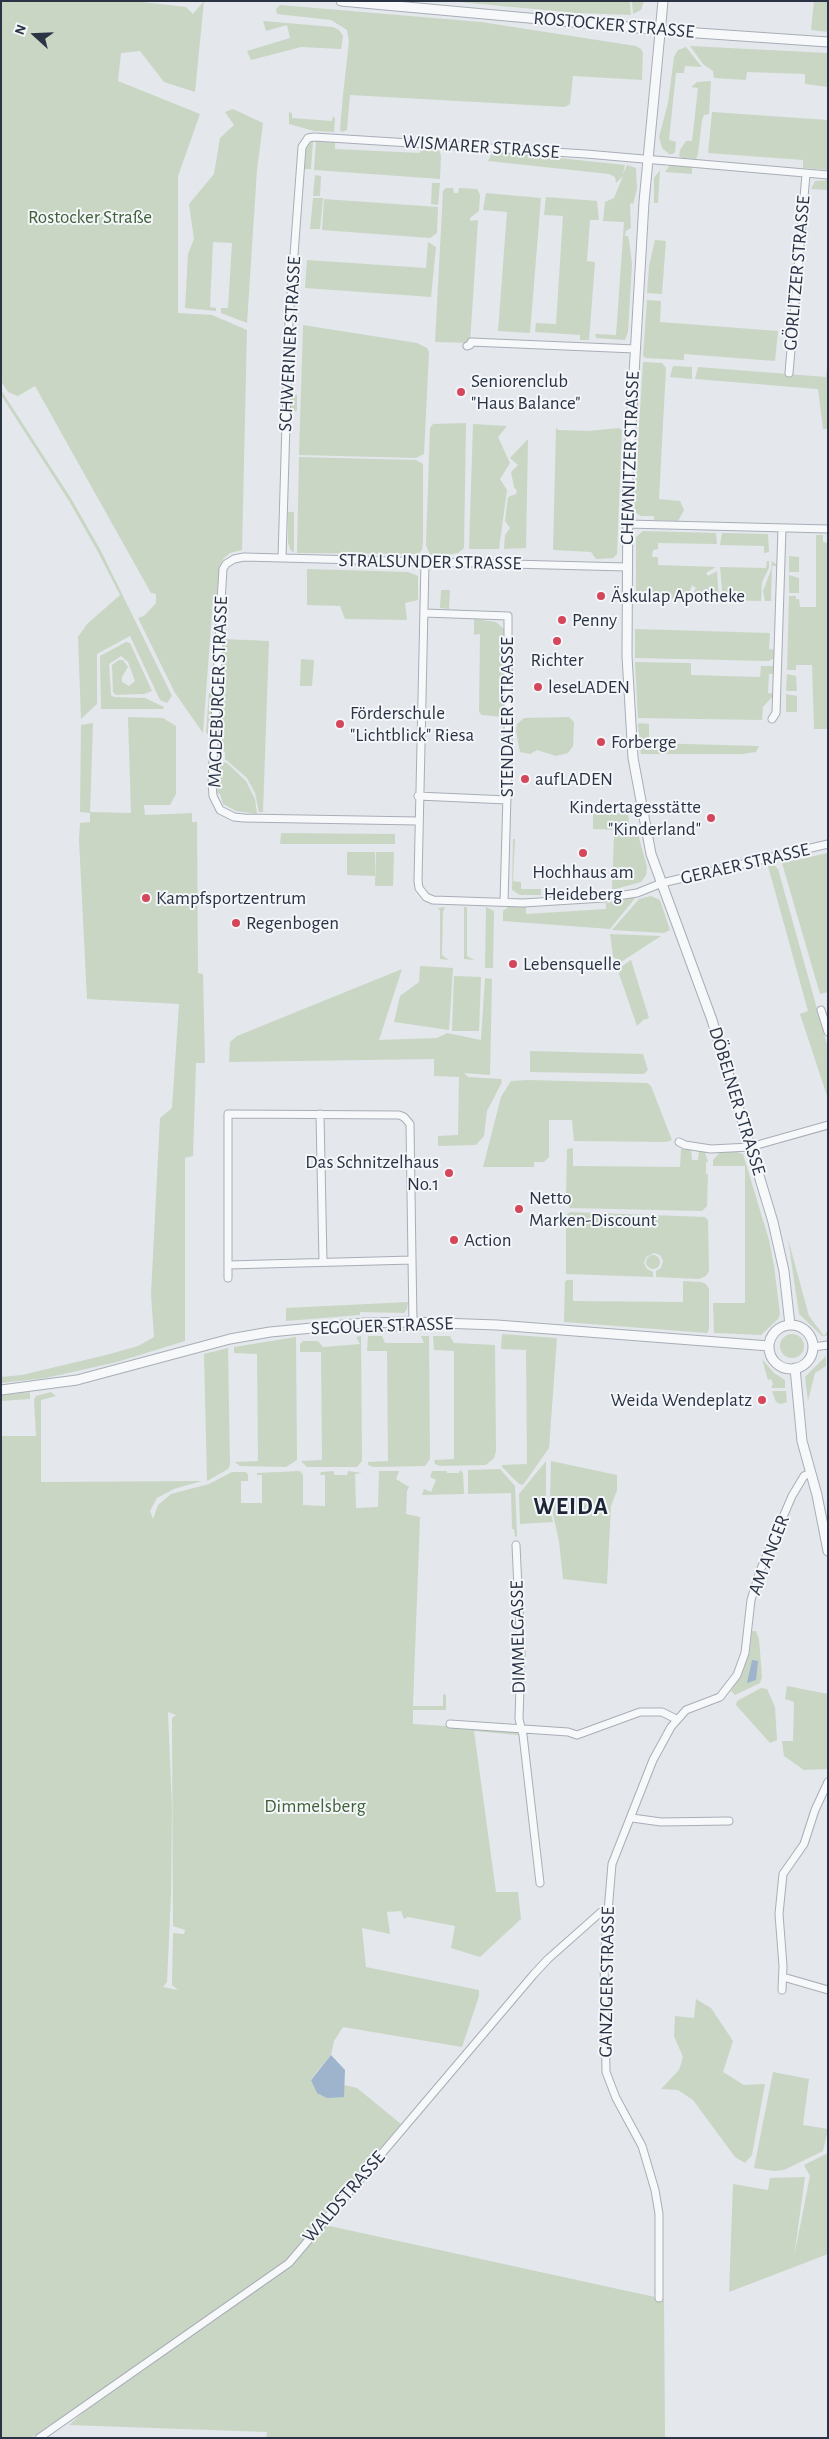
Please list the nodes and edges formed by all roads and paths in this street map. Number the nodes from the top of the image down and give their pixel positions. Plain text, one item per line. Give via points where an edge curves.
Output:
1 (341, 1) edge
2 (663, 1) edge
3 (420, 4) edge
4 (660, 30) junction
5 (828, 42) edge
6 (314, 136) joint
7 (648, 159) junction
8 (806, 174) junction
9 (828, 175) edge
10 (467, 346) dead end
11 (635, 349) junction
12 (789, 373) dead end
13 (627, 524) junction
14 (782, 528) junction
15 (828, 529) edge
16 (234, 558) joint
17 (282, 558) junction
18 (425, 562) junction
19 (626, 567) junction
20 (424, 613) junction
21 (772, 719) dead end
22 (418, 796) junction
23 (507, 800) junction
24 (418, 821) junction
25 (828, 844) edge
26 (662, 883) junction
27 (501, 902) junction
28 (821, 1010) dead end
29 (828, 1032) edge
30 (320, 1114) junction
31 (828, 1124) edge
32 (679, 1142) dead end
33 (750, 1147) junction
34 (412, 1260) junction
35 (323, 1262) junction
36 (228, 1265) junction
37 (228, 1278) dead end
38 (413, 1322) junction
39 (790, 1325) junction
40 (828, 1345) edge
41 (769, 1346) junction
42 (813, 1347) junction
43 (795, 1368) junction
44 (1, 1390) edge
45 (811, 1473) junction
46 (516, 1545) dead end
47 (828, 1551) edge
48 (676, 1718) junction
49 (450, 1724) dead end
50 (520, 1728) junction
51 (828, 1782) edge
52 (632, 1818) junction
53 (729, 1821) dead end
54 (540, 1883) dead end
55 (607, 1910) junction
56 (783, 1977) junction
57 (782, 1990) dead end
58 (828, 1990) edge
59 (660, 2298) dead end
60 (39, 2438) edge

1 - 3 street, ROSTOCKER STRASSE
2 - 4 street, CHEMNITZER STRASSE
3 - 4 street, ROSTOCKER STRASSE
4 - 5 street, ROSTOCKER STRASSE
4 - 7 street, CHEMNITZER STRASSE
6 - 7 street, WISMARER STRASSE
6 - 17 street, SCHWERINER STRASSE via 308,138 302,147 292,280
7 - 8 street, WISMARER STRASSE
7 - 11 street, CHEMNITZER STRASSE
8 - 9 street, WISMARER STRASSE
8 - 12 street, GÖRLITZER STRASSE
10 - 11 street via 471,342
11 - 13 street, CHEMNITZER STRASSE
13 - 14 street
13 - 19 street, CHEMNITZER STRASSE
14 - 15 street
14 - 21 street via 776,713
16 - 17 street, STRALSUNDER STRASSE
16 - 24 street, MAGDEBURGER STRASSE via 223,569 221,601 212,783 220,810 244,818
17 - 18 street, STRALSUNDER STRASSE
18 - 19 street, STRALSUNDER STRASSE
18 - 20 street
19 - 26 street, CHEMNITZER STRASSE via 626,656 633,758 647,837
20 - 22 street
20 - 23 street, STENDALER STRASSE via 508,616
22 - 23 street
22 - 24 street
23 - 27 street, STENDALER STRASSE
24 - 27 street via 418,881 426,897 433,900
25 - 26 street, GERAER STRASSE
26 - 27 street via 637,893 604,898
26 - 33 street, DÖBELNER STRASSE via 712,1020
28 - 29 street
30 - 34 street via 399,1115 410,1124
30 - 35 street
30 - 36 street via 228,1114
31 - 33 street
32 - 33 street via 685,1146 711,1149
33 - 39 street, DÖBELNER STRASSE via 778,1242
34 - 35 street
34 - 38 street
35 - 36 street
36 - 37 street
38 - 41 street, SEGOUER STRASSE via 553,1328
38 - 44 street, SEGOUER STRASSE via 270,1332 230,1339 77,1380
39 - 41 street via 775,1332
39 - 42 street via 808,1333
40 - 42 street
41 - 43 street via 773,1359 779,1365
42 - 43 street via 805,1364
43 - 45 street via 804,1452
45 - 47 street
45 - 48 street, AM ANGER via 804,1476 792,1496 760,1571 752,1594 745,1652 737,1675 720,1697 686,1710
46 - 50 street, DIMMELGASSE via 521,1653
48 - 50 street via 662,1712 640,1712 577,1736 568,1732
48 - 52 street, GANZIGER STRASSE via 653,1760
49 - 50 street
50 - 54 street, DIMMELGASSE
51 - 56 street via 804,1844 784,1874 780,1914
52 - 53 street via 661,1822
52 - 55 street, GANZIGER STRASSE via 612,1864
55 - 59 street, GANZIGER STRASSE via 604,1960 606,2072 642,2146 656,2190
55 - 60 street, WALDSTRASSE via 538,1969 289,2264
56 - 57 street
56 - 58 street

